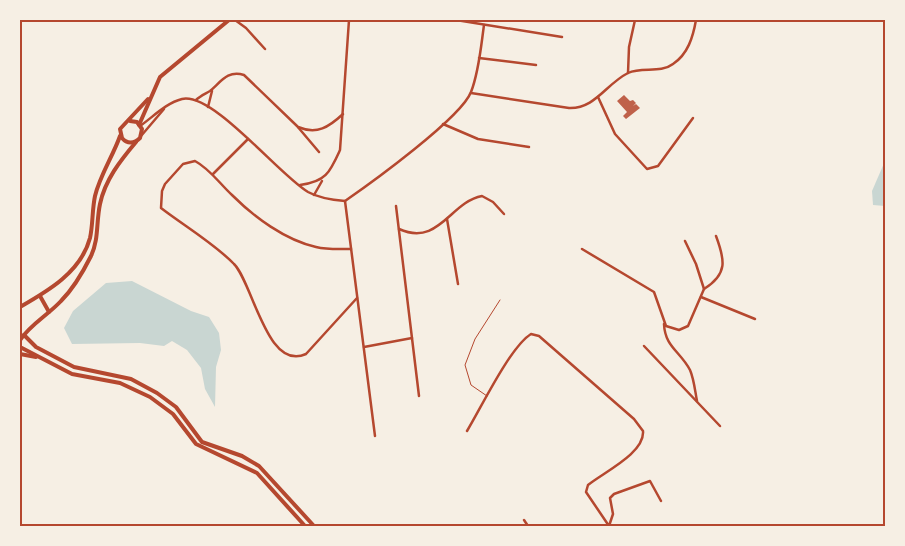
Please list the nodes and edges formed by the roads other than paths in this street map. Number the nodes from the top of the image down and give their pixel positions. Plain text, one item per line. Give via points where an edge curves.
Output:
1 (229, 20) edge
2 (235, 20) edge
3 (349, 20) edge
4 (456, 20) edge
5 (635, 20) edge
6 (696, 20) edge
7 (484, 24) junction
8 (562, 37) dead end
9 (265, 49) dead end
10 (479, 58) junction
11 (536, 65) dead end
12 (628, 73) junction
13 (212, 89) junction
14 (471, 93) junction
15 (598, 97) junction
16 (149, 98) junction
17 (196, 100) junction
18 (208, 107) junction
19 (164, 108) junction
20 (343, 114) junction
21 (693, 118) dead end
22 (130, 121) junction
23 (443, 124) junction
24 (140, 125) junction
25 (297, 126) junction
26 (120, 136) junction
27 (141, 136) junction
28 (248, 139) junction
29 (136, 142) junction
30 (529, 146) dead end
31 (319, 152) dead end
32 (213, 174) junction
33 (322, 180) junction
34 (298, 185) junction
35 (314, 195) junction
36 (345, 201) junction
37 (396, 206) dead end
38 (504, 214) dead end
39 (447, 219) junction
40 (399, 228) junction
41 (716, 236) dead end
42 (684, 241) dead end
43 (351, 249) junction
44 (582, 249) dead end
45 (458, 284) dead end
46 (704, 289) junction
47 (40, 296) junction
48 (700, 296) junction
49 (357, 298) junction
50 (500, 300) dead end
51 (20, 307) edge
52 (49, 312) junction
53 (754, 319) dead end
54 (664, 322) junction
55 (24, 335) junction
56 (412, 338) junction
57 (20, 340) edge
58 (644, 346) dead end
59 (20, 347) edge
60 (364, 347) junction
61 (20, 354) edge
62 (41, 358) junction
63 (419, 396) dead end
64 (488, 397) junction
65 (698, 402) junction
66 (720, 426) dead end
67 (467, 431) dead end
68 (375, 436) dead end
69 (661, 501) dead end
70 (524, 520) dead end
71 (305, 526) edge
72 (314, 526) edge
73 (528, 526) edge
74 (609, 526) edge

1 - 16 street via 165,71
2 - 9 street
3 - 20 street
4 - 7 street
5 - 12 street
6 - 12 street via 688,48 674,64 662,69
7 - 8 street
7 - 10 street
10 - 11 street
10 - 14 street
12 - 15 street
13 - 17 street
13 - 18 street
13 - 25 street via 228,75 244,76
14 - 15 street via 569,108 583,106
14 - 23 street
15 - 21 street via 615,134 651,170 658,166
16 - 22 street
16 - 24 street
17 - 18 street
17 - 19 street via 184,99
18 - 28 street
19 - 24 street
19 - 27 street
20 - 25 street via 331,125 317,130
20 - 33 street via 340,150
22 - 24 street
22 - 26 street via 122,126
23 - 30 street via 478,139
23 - 36 street
24 - 27 street
25 - 31 street
26 - 29 street via 126,142
26 - 47 street via 98,186 86,248 72,270
27 - 29 street
28 - 32 street
28 - 34 street
29 - 52 street via 105,187 99,212 98,238 91,257 68,293
32 - 43 street via 240,202 298,241 318,247
32 - 49 street via 195,161 186,161 162,190 161,208 235,265 268,333 281,351 288,356 306,354
33 - 34 street
33 - 35 street
34 - 35 street
35 - 36 street
36 - 43 street
37 - 40 street
38 - 39 street via 482,196 471,199
39 - 40 street via 424,232 407,232
39 - 45 street
40 - 56 street
41 - 46 street via 723,265 714,283
42 - 46 street
43 - 49 street
44 - 54 street via 654,292
46 - 48 street
47 - 51 street
47 - 52 street
48 - 53 street
48 - 54 street via 688,326 674,330
49 - 60 street
50 - 64 lane via 472,346 465,365 471,385
52 - 55 street
54 - 65 street via 664,336 691,372
55 - 57 street
55 - 72 street via 31,344 49,355 85,371 131,380 157,393 176,407 202,442 242,456 263,470
56 - 60 street
56 - 63 street
58 - 65 street
59 - 62 street
60 - 68 street
61 - 62 street
62 - 71 street via 72,374 120,383 150,397 172,414 203,449 256,473
64 - 67 street
64 - 74 street via 522,343 535,334 550,343 638,423 644,431 640,446 588,485 586,490
65 - 66 street
69 - 74 street via 650,482 614,494 610,498 613,514
70 - 73 street

